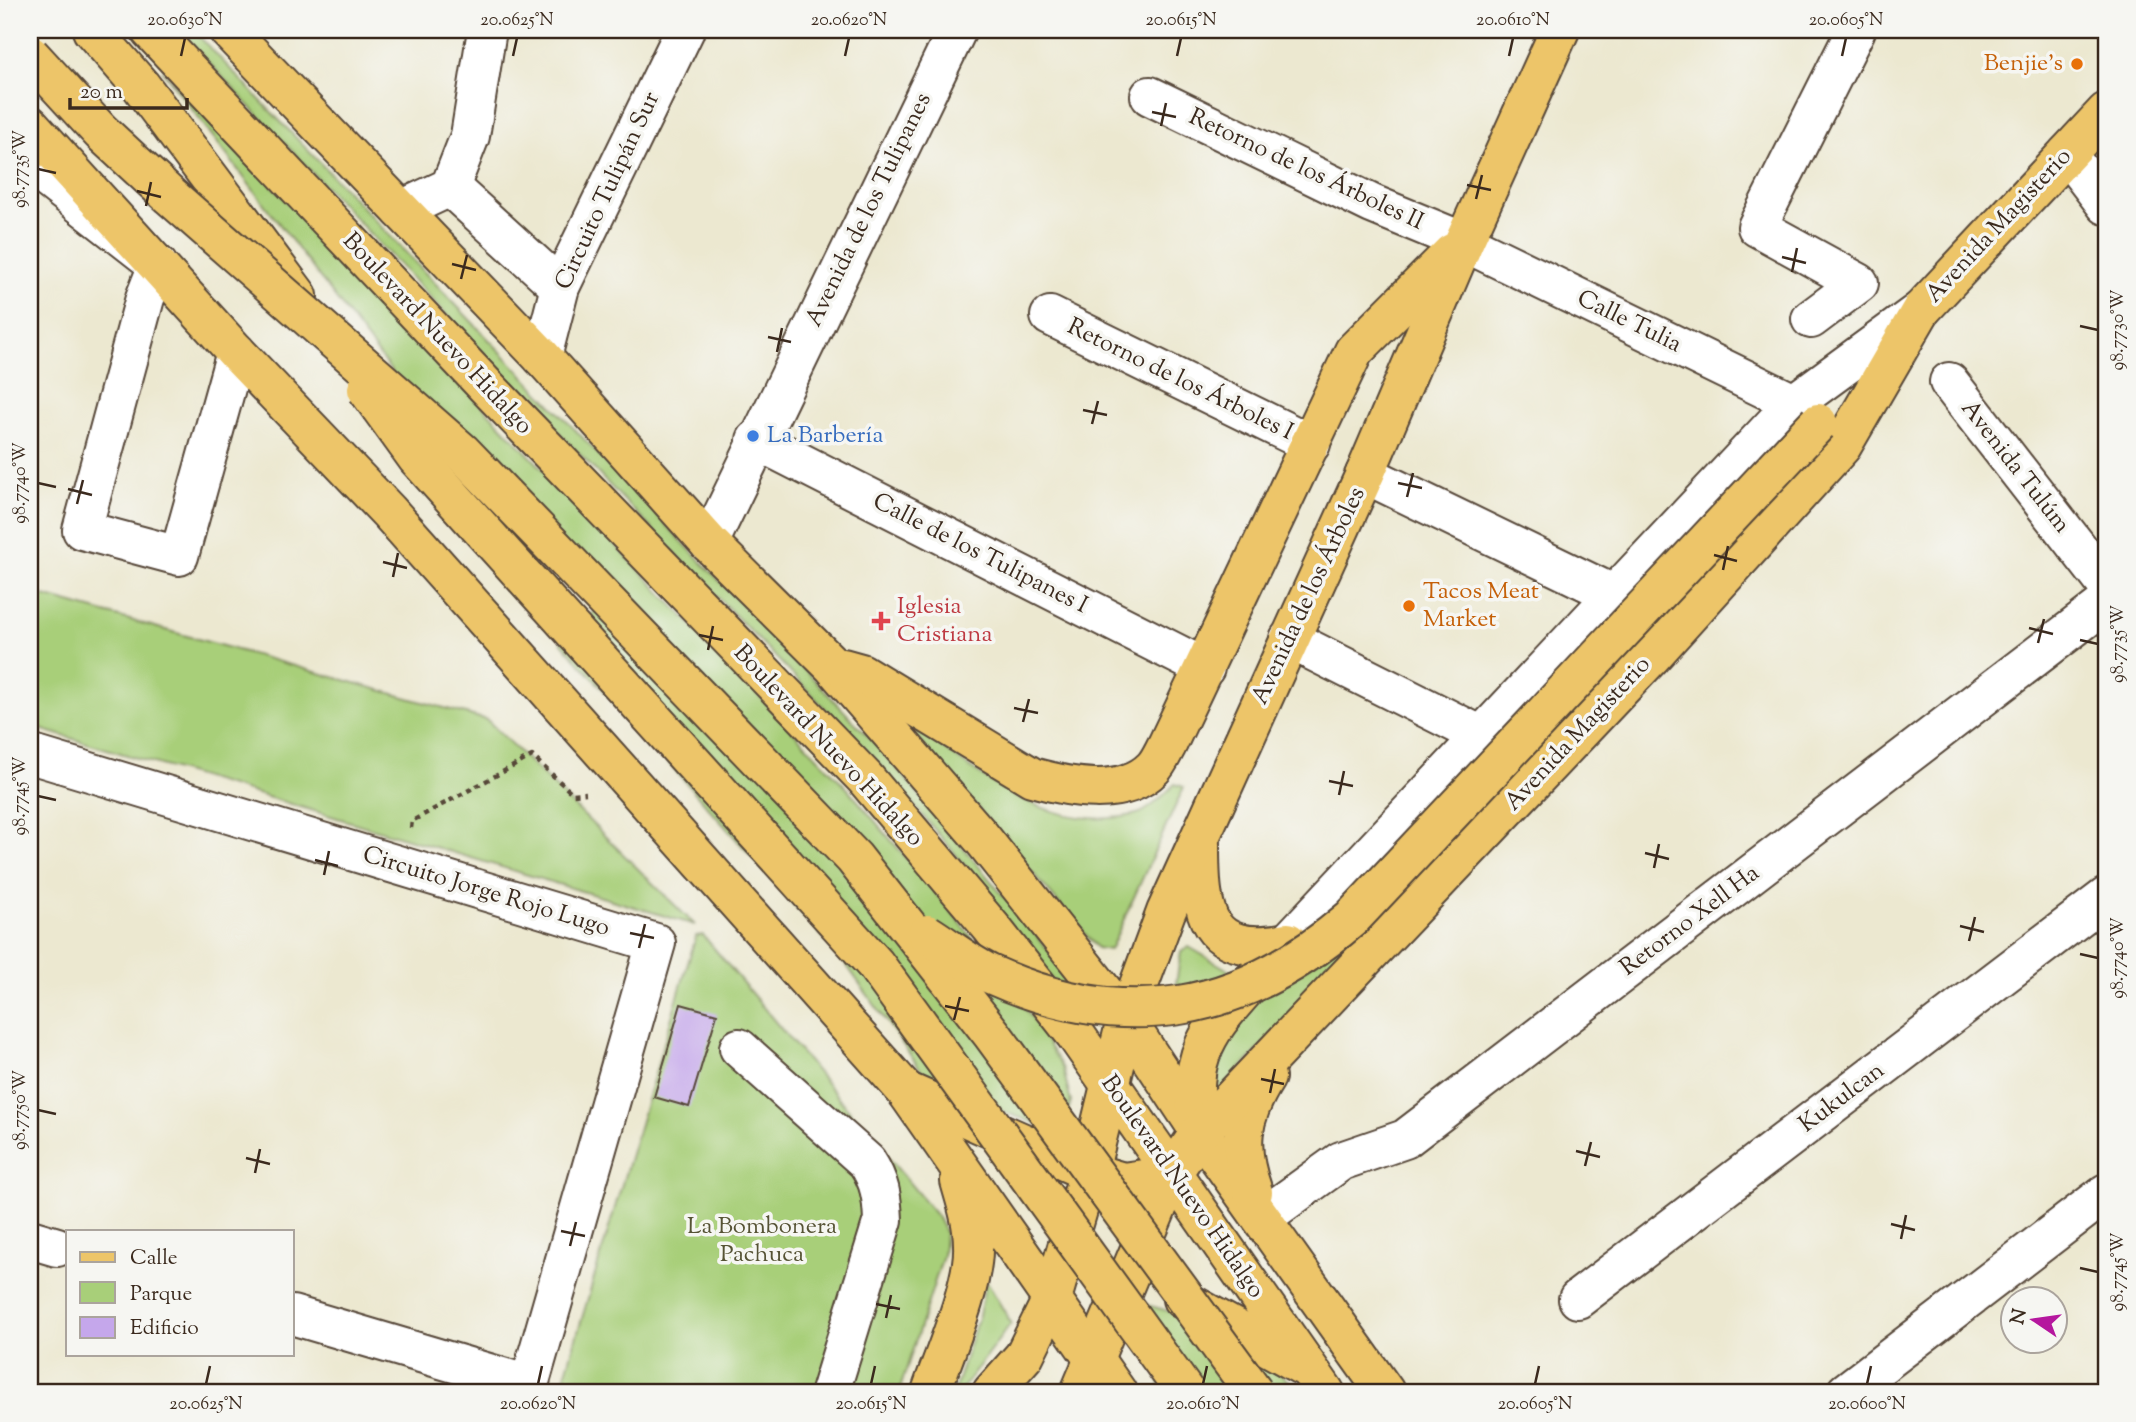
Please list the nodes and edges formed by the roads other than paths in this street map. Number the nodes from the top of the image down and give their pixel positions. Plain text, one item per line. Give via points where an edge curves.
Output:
1 (92, 30) edge
2 (150, 30) edge
3 (487, 30) edge
4 (685, 30) edge
5 (957, 30) edge
6 (1560, 30) edge
7 (1856, 30) edge
8 (235, 33) edge
9 (30, 55) edge
10 (1150, 96) dead end
11 (2106, 112) edge
12 (30, 125) edge
13 (2067, 154) junction
14 (30, 165) edge
15 (450, 187) junction
16 (2106, 205) edge
17 (401, 210) junction
18 (1464, 242) junction
19 (158, 265) junction
20 (560, 287) junction
21 (1921, 310) junction
22 (1050, 316) dead end
23 (1811, 318) dead end
24 (236, 352) junction
25 (542, 357) junction
26 (1949, 383) dead end
27 (1806, 413) junction
28 (756, 440) junction
29 (1311, 444) junction
30 (1365, 474) junction
31 (709, 542) junction
32 (2106, 584) edge
33 (1615, 595) junction
34 (2106, 603) edge
35 (1289, 639) junction
36 (833, 666) junction
37 (1205, 668) junction
38 (1482, 736) junction
39 (30, 754) edge
40 (1200, 830) junction
41 (2106, 897) edge
42 (902, 917) junction
43 (1287, 942) junction
44 (1126, 1020) junction
45 (1289, 1040) junction
46 (739, 1048) dead end
47 (1111, 1086) junction
48 (906, 1091) junction
49 (1200, 1132) junction
50 (953, 1159) junction
51 (1089, 1172) junction
52 (1171, 1175) junction
53 (2106, 1193) edge
54 (1262, 1218) junction
55 (1129, 1274) junction
56 (1052, 1299) junction
57 (1578, 1299) dead end
58 (294, 1316) edge
59 (1333, 1318) junction
60 (1087, 1376) edge
61 (1317, 1381) edge
62 (528, 1389) edge
63 (830, 1392) edge
64 (931, 1392) edge
65 (992, 1392) edge
66 (1117, 1392) edge
67 (1185, 1392) edge
68 (1254, 1392) edge
69 (1385, 1392) edge
70 (1846, 1392) edge

1 - 67 main road, bridge via 141,86 417,458 875,964
2 - 47 main road, Boulevard Nuevo Hidalgo via 865,778 991,927
3 - 15 street via 470,136
4 - 20 street, Circuito Tulipán Sur
5 - 28 street, Avenida de los Tulipanes
6 - 18 main road, Avenida de los Árboles
7 - 23 street via 1757,227 1859,283
8 - 17 main road
9 - 42 main road, bridge via 101,132 170,196 463,452 854,858
10 - 18 street, Retorno de los Árboles II via 1372,204
11 - 13 main road, Avenida Magisterio
12 - 19 main road
13 - 16 street
13 - 21 main road, Avenida Magisterio
14 - 19 street
15 - 17 street
15 - 20 street
17 - 25 main road
18 - 27 street, Calle Tulia
18 - 29 main road via 1354,351
18 - 30 main road, Avenida de los Árboles
19 - 24 main road
19 - 24 street via 141,310 82,530 179,556
20 - 25 street, Circuito Tulipán Sur
21 - 27 main road
21 - 45 main road, Avenida Magisterio via 1842,446 1651,657
22 - 29 street, Retorno de los Árboles I
24 - 48 main road via 389,512
25 - 31 main road
26 - 32 street, Avenida Tulúm
27 - 33 street
27 - 42 main road, bridge via 1352,918 1303,958 1264,980 1146,1011 1098,1008 1065,1002 987,973
28 - 31 street, Avenida de los Tulipanes
28 - 37 street, Calle de los Tulipanes I
29 - 37 main road
30 - 33 street
30 - 35 main road, Avenida de los Árboles
31 - 36 main road
33 - 38 street
34 - 54 street, Retorno Xell Ha via 1405,1139 1341,1161
35 - 38 street
35 - 40 main road, Avenida de los Árboles
36 - 37 main road via 861,673 1032,777 1090,787 1127,783 1154,768
36 - 44 main road via 981,837
38 - 43 street
39 - 62 street, Circuito Jorge Rojo Lugo via 656,943
40 - 43 main road via 1200,894 1208,918 1222,935 1241,946
40 - 44 main road, Avenida de los Árboles
41 - 57 street, Kukulcan
42 - 68 main road, bridge
43 - 49 main road via 1210,1028 1194,1081
44 - 47 main road, Avenida de los Árboles
44 - 49 main road
45 - 49 main road, Avenida Magisterio
45 - 54 main road via 1248,1110 1241,1142
46 - 63 street via 867,1162 883,1194 883,1220
47 - 51 main road, Avenida de los Árboles
47 - 52 main road, Boulevard Nuevo Hidalgo
48 - 50 main road
48 - 51 main road
49 - 52 main road, Avenida Magisterio
49 - 54 main road
50 - 56 main road
50 - 64 main road via 969,1210 974,1248
51 - 52 main road via 1122,1182
51 - 56 main road, Avenida de los Árboles
52 - 55 main road, Avenida Magisterio
52 - 59 main road
52 - 61 main road, Boulevard Nuevo Hidalgo
53 - 70 street
54 - 59 main road
55 - 56 main road via 1091,1275
55 - 60 main road, Avenida Magisterio
55 - 61 main road via 1157,1284
56 - 60 main road
56 - 65 main road, Avenida de los Árboles via 1024,1356
58 - 62 street
59 - 69 main road
60 - 66 main road

